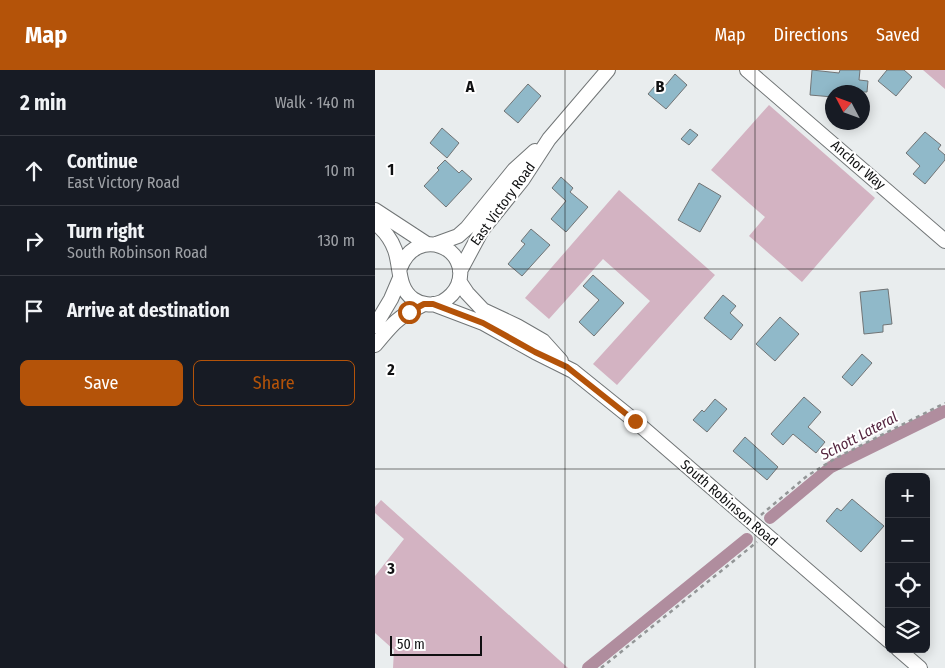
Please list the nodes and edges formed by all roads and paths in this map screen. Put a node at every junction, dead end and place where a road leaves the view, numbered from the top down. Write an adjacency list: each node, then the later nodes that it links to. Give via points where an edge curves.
1 (608, 70): 3 (street, East Victory Road)
2 (747, 70): 6 (street, Anchor Way)
3 (549, 139): 7 (street, East Victory Road, via 514,170 467,228 458,236); 9 (street, East Victory Road, via 523,179 482,230)
4 (375, 210): 7 (street)
5 (375, 223): 8 (street, via 388,235)
6 (945, 241)
7 (431, 244): 8 (street, via 409,252); 9 (street, via 453,254)
8 (400, 273): 10 (street, via 408,295); 11 (street, via 391,299)
9 (460, 276): 10 (street, via 450,297); 13 (street, South Robinson Road, via 474,303 543,341)
10 (428, 304): 12 (street, via 401,316); 13 (street, South Robinson Road, via 483,323)
11 (375, 326)
12 (375, 345)
13 (567, 367): 15 (street, South Robinson Road, via 635,421)
14 (945, 403): 15 (path, via 807,476)
15 (752, 523): 16 (street, South Robinson Road)
16 (767, 536): 17 (street, South Robinson Road); 19 (path, via 744,551)
17 (885, 638)
18 (903, 653): 20 (street)
19 (601, 668)
20 (920, 668)

